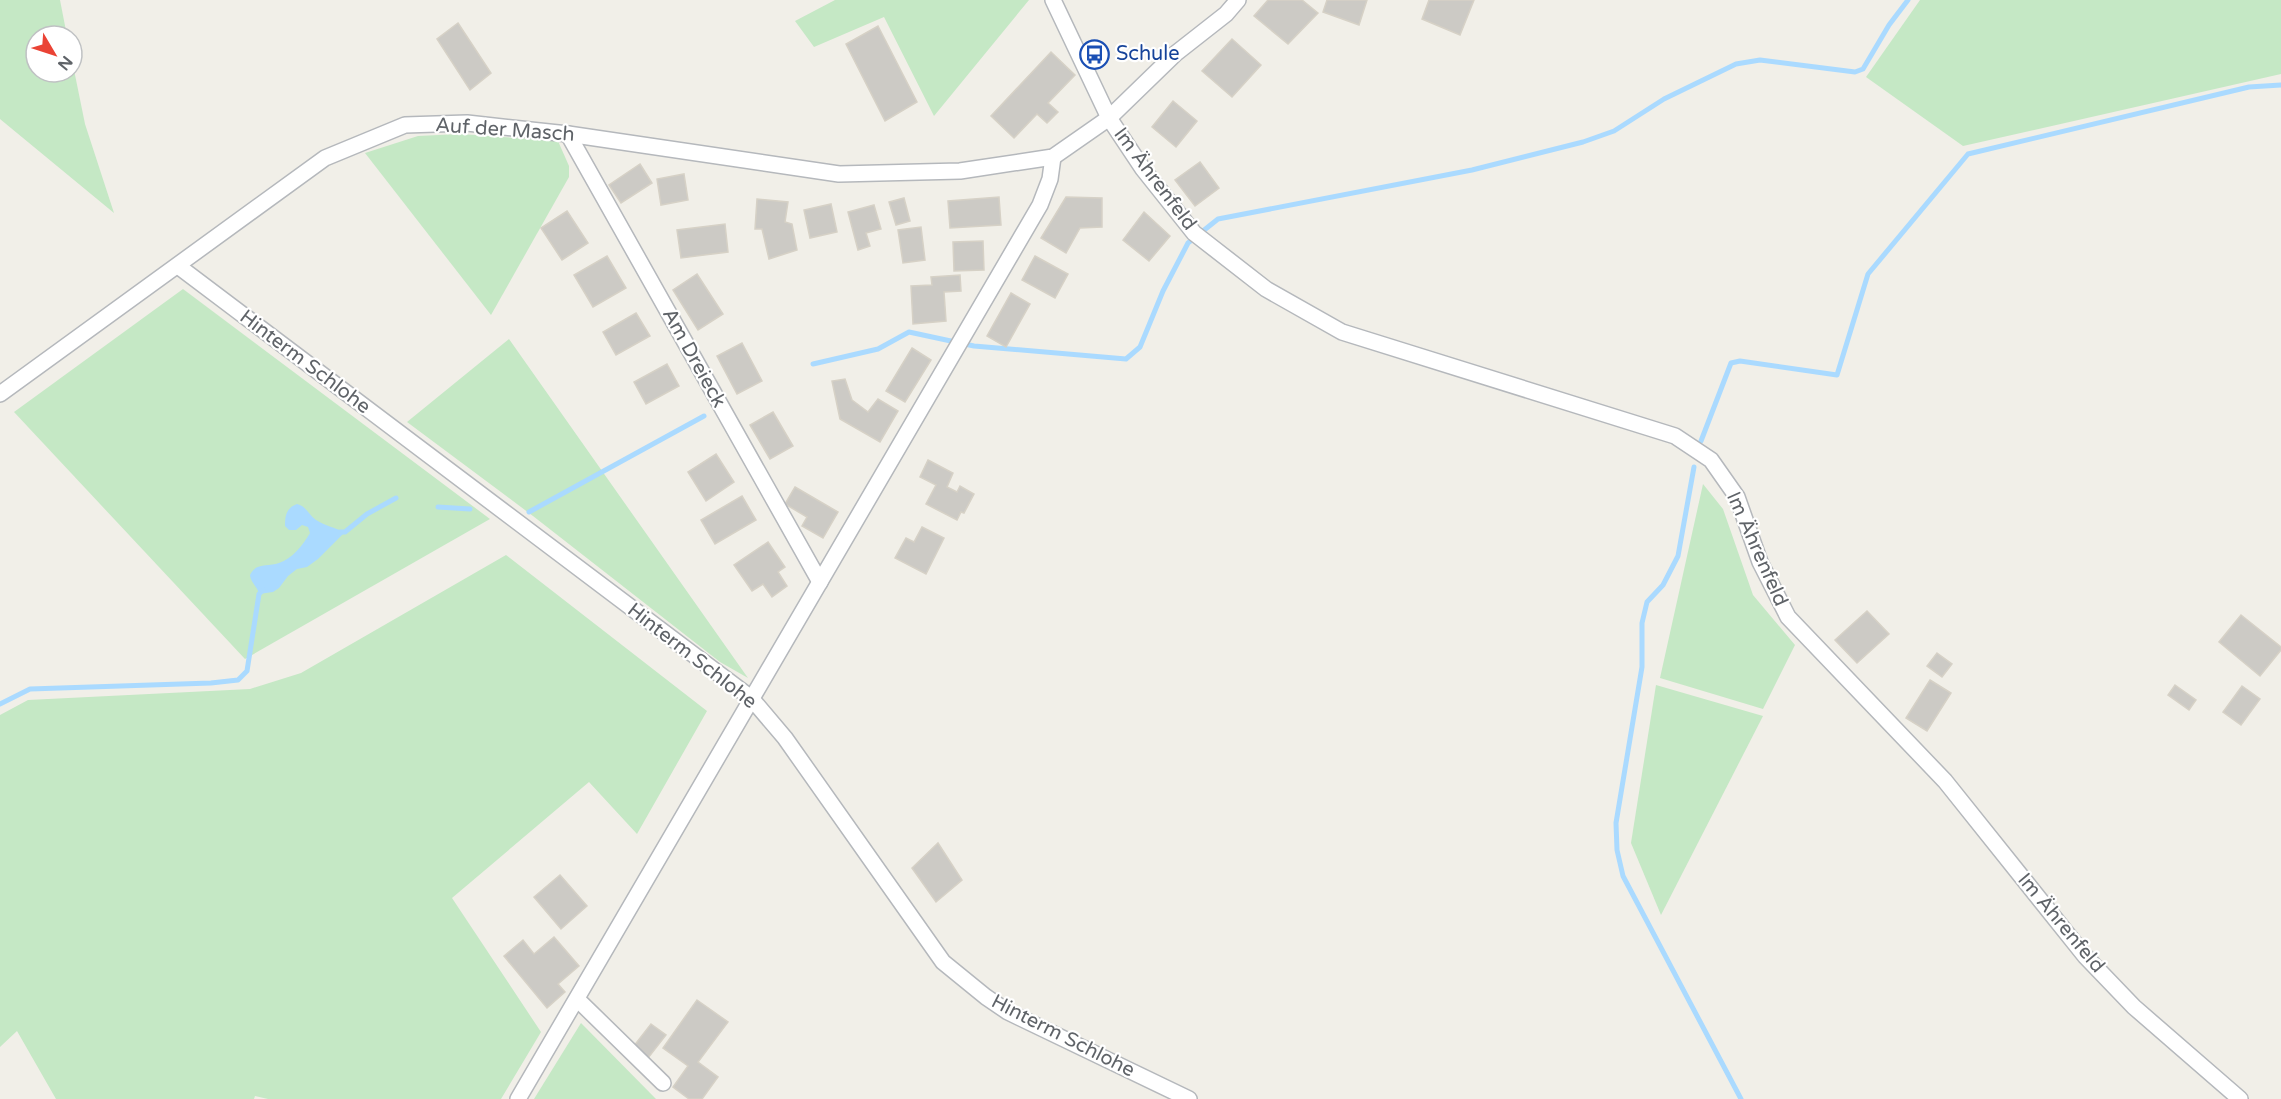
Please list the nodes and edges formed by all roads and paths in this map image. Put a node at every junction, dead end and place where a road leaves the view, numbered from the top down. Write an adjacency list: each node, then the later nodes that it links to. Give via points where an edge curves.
1 (1053, 0): 3 (street)
2 (1238, 0): 3 (street)
3 (1109, 118): 5 (street, Im Ährenfeld); 14 (street, Im Ährenfeld, via 1194,233 1266,289 1342,332 1675,436 1711,460 1737,497 1760,562 1788,617 1945,782 2085,956 2134,1007)
4 (568, 134): 5 (street, Auf der Masch, via 839,174 960,171); 6 (street, Auf der Masch, via 467,123 405,125 325,158); 8 (street, Am Dreieck)
5 (1053, 157): 8 (street, via 1040,205)
6 (178, 266): 7 (street, Auf der Masch); 9 (street, Hinterm Schlohe)
7 (0, 394)
8 (820, 582): 9 (street)
9 (751, 698): 10 (street); 13 (street, Hinterm Schlohe, via 785,738 943,962 1008,1012)
10 (577, 999): 11 (street); 12 (street)
11 (663, 1083)
12 (518, 1099)
13 (1189, 1099)
14 (2240, 1099)

